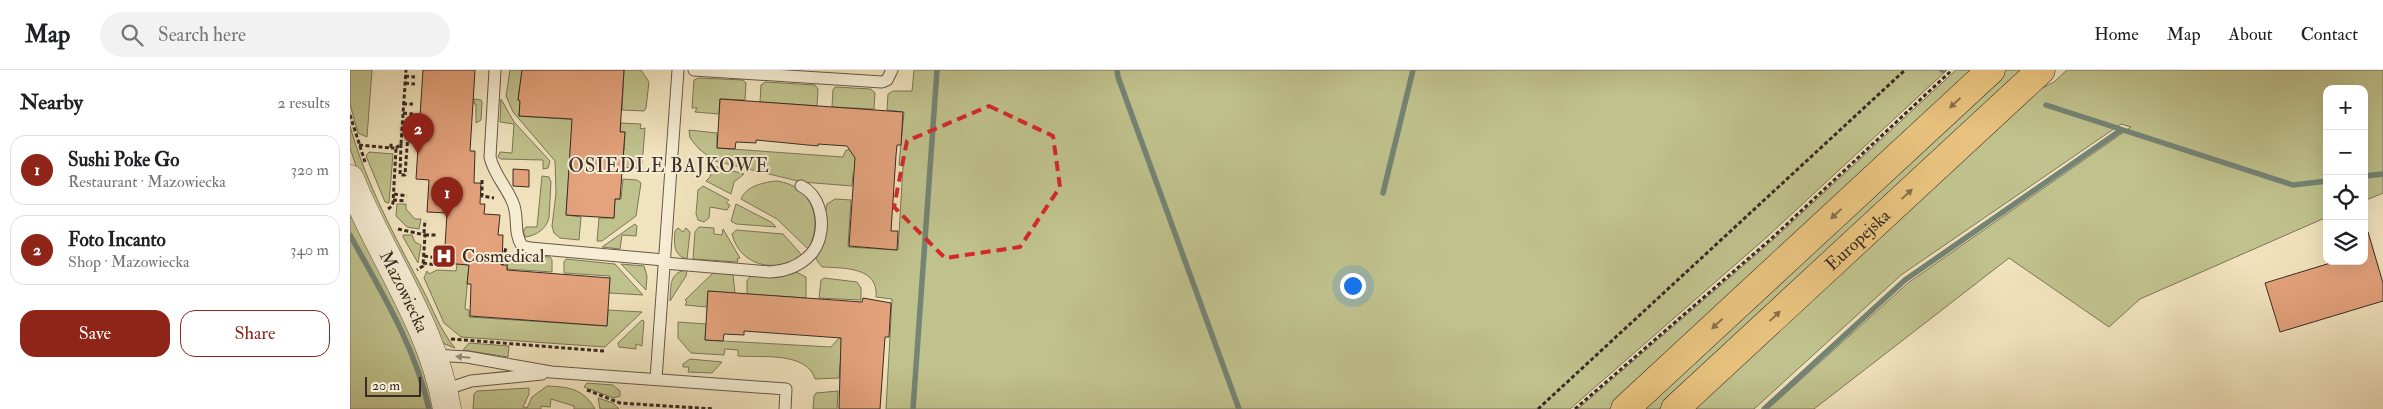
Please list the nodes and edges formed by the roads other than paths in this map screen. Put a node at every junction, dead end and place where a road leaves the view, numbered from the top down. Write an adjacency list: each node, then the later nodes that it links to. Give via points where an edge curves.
1 (495, 70): 10 (lane, via 490,157 513,202 517,239 522,246)
2 (678, 70): 10 (lane)
3 (694, 70): 7 (lane)
4 (892, 70): 7 (lane, via 887,80 882,82)
5 (1991, 70): 16 (main road, Europejska, one-way to 16)
6 (2041, 70): 17 (main road, Europejska, one-way to 6)
7 (725, 71)
8 (350, 179): 11 (street, Mazowiecka, via 367,220 410,301)
9 (802, 186): 10 (lane, via 814,195 821,221 817,245 798,265 770,272)
10 (664, 262): 13 (lane)
11 (442, 347): 12 (lane, one-way to 11, via 467,357); 14 (street, Mazowiecka)
12 (551, 372): 13 (lane); 14 (lane, via 471,381)
13 (656, 379): 15 (lane, via 786,389)
14 (445, 400)
15 (785, 409)
16 (1625, 409)
17 (1675, 409)

